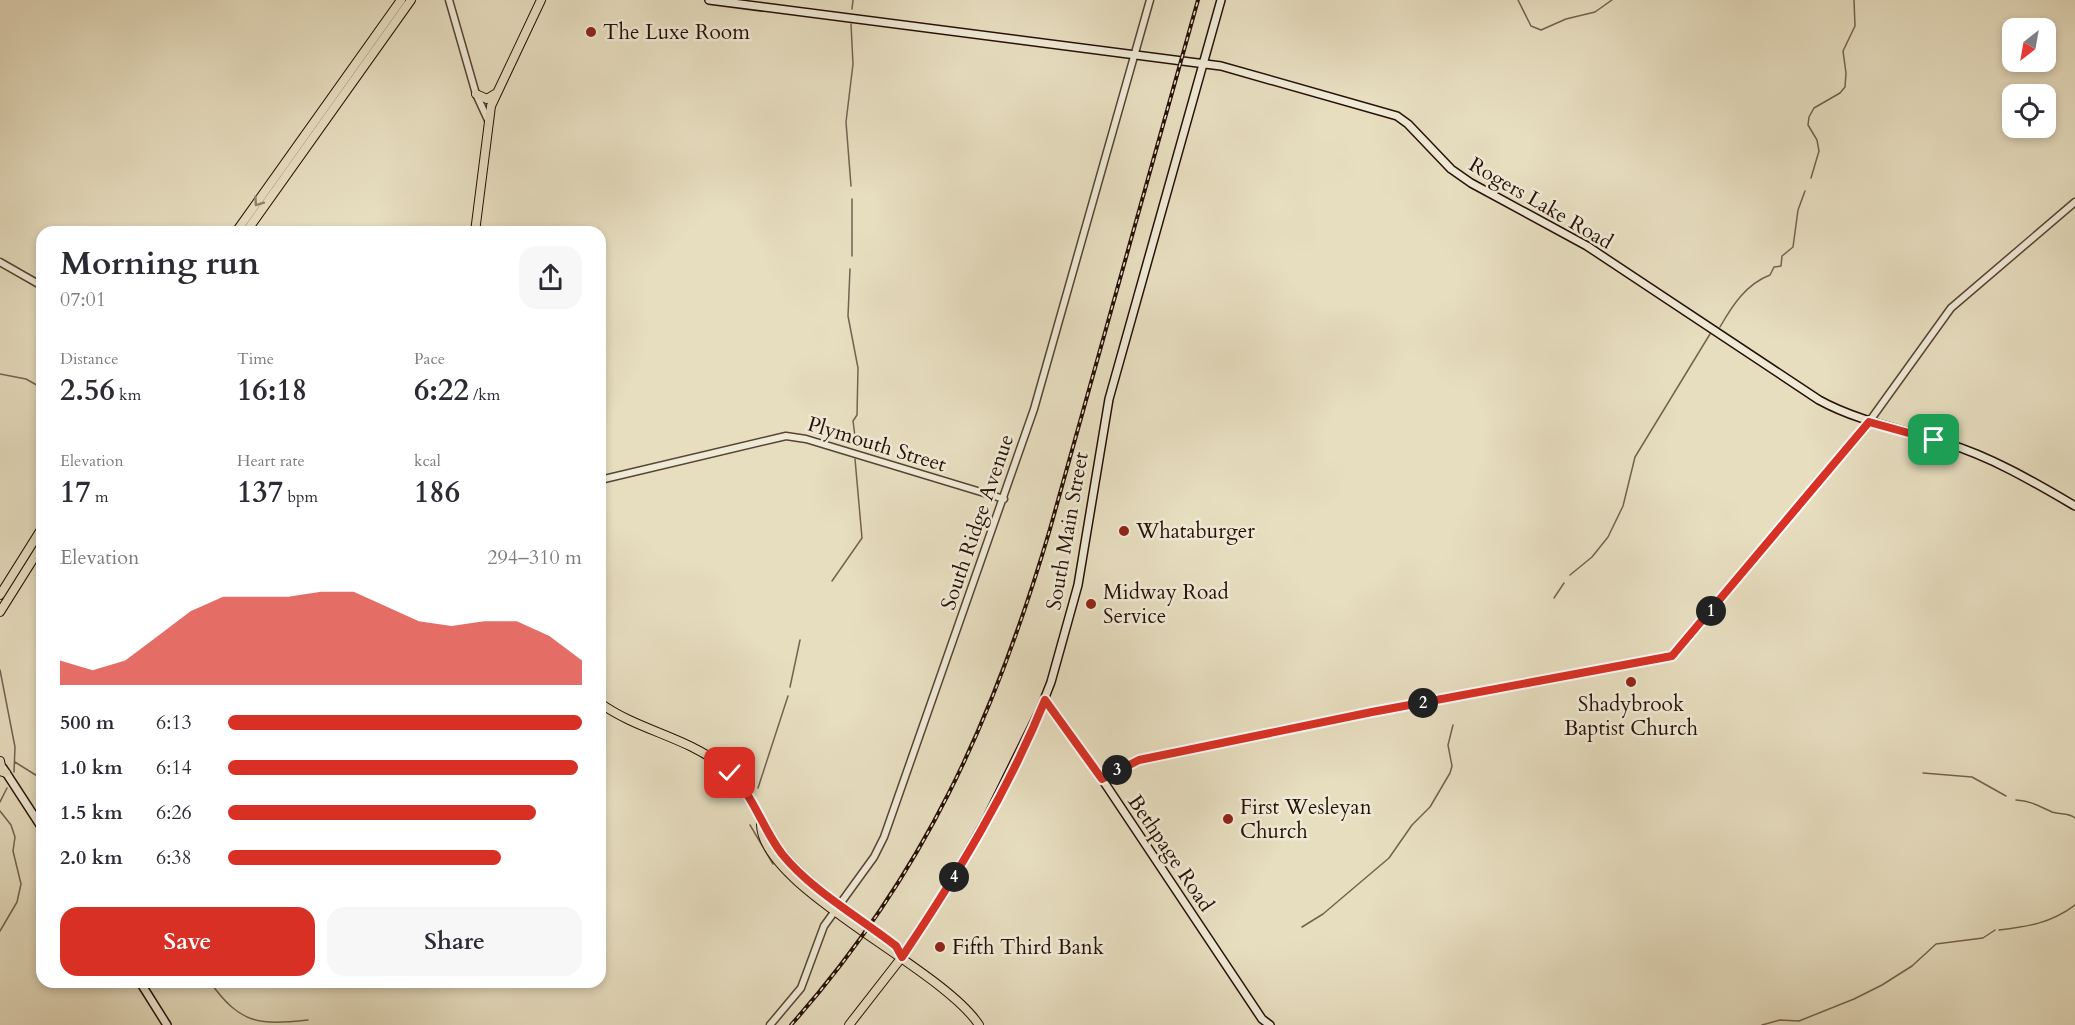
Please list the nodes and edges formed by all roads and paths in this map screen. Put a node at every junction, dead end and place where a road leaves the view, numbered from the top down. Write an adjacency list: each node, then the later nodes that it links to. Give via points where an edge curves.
1 (401, 0): 13 (main road)
2 (411, 0): 13 (main road)
3 (449, 0): 10 (street)
4 (541, 0): 11 (main road)
5 (709, 0): 8 (main road, Rogers Lake Road)
6 (1150, 0): 8 (street, South Ridge Avenue)
7 (1221, 0): 9 (main road, South Main Street)
8 (1135, 56): 9 (main road, Rogers Lake Road); 22 (street, South Ridge Avenue, via 1057,332)
9 (1203, 64): 20 (main road, Rogers Lake Road, via 1240,70 1397,116 1451,169 1471,183 1587,246 1820,400); 28 (main road, South Main Street, via 1108,399 1076,595)
10 (476, 94): 11 (main road, via 487,99); 12 (street)
11 (495, 94): 12 (main road)
12 (488, 120): 17 (main road)
13 (275, 186): 15 (main road, one-way to 15); 16 (main road)
14 (2075, 202): 20 (street, via 1951,308)
15 (241, 226)
16 (250, 226)
17 (476, 226)
18 (0, 262): 19 (street)
19 (36, 283)
20 (1869, 422): 23 (main road, Rogers Lake Road, via 1974,453); 31 (street, via 1672,656 1139,760)
21 (606, 479): 22 (street, Plymouth Street, via 786,436)
22 (1004, 499): 36 (street, South Ridge Avenue, via 884,837)
23 (2075, 506)
24 (36, 538): 26 (main road)
25 (36, 555): 27 (main road)
26 (0, 595)
27 (0, 612)
28 (1045, 700): 31 (main road, Bethpage Road); 37 (main road, South Main Street, via 966,857)
29 (606, 707): 33 (main road, via 720,764 743,787)
30 (2, 767): 32 (main road)
31 (1102, 779): 39 (main road, Bethpage Road)
32 (36, 819)
33 (761, 823): 34 (main road, via 770,848); 35 (main road, via 781,852)
34 (787, 872): 35 (main road); 36 (main road)
35 (814, 883): 36 (main road)
36 (837, 907): 37 (main road, via 891,953); 41 (street, South Ridge Avenue, via 820,935 801,988)
37 (902, 957): 42 (main road, South Main Street); 43 (main road, via 956,997)
38 (144, 988): 40 (main road)
39 (1263, 1022): 44 (main road, Bethpage Road)
40 (167, 1025)
41 (770, 1025)
42 (849, 1025)
43 (979, 1025)
44 (1270, 1025)

